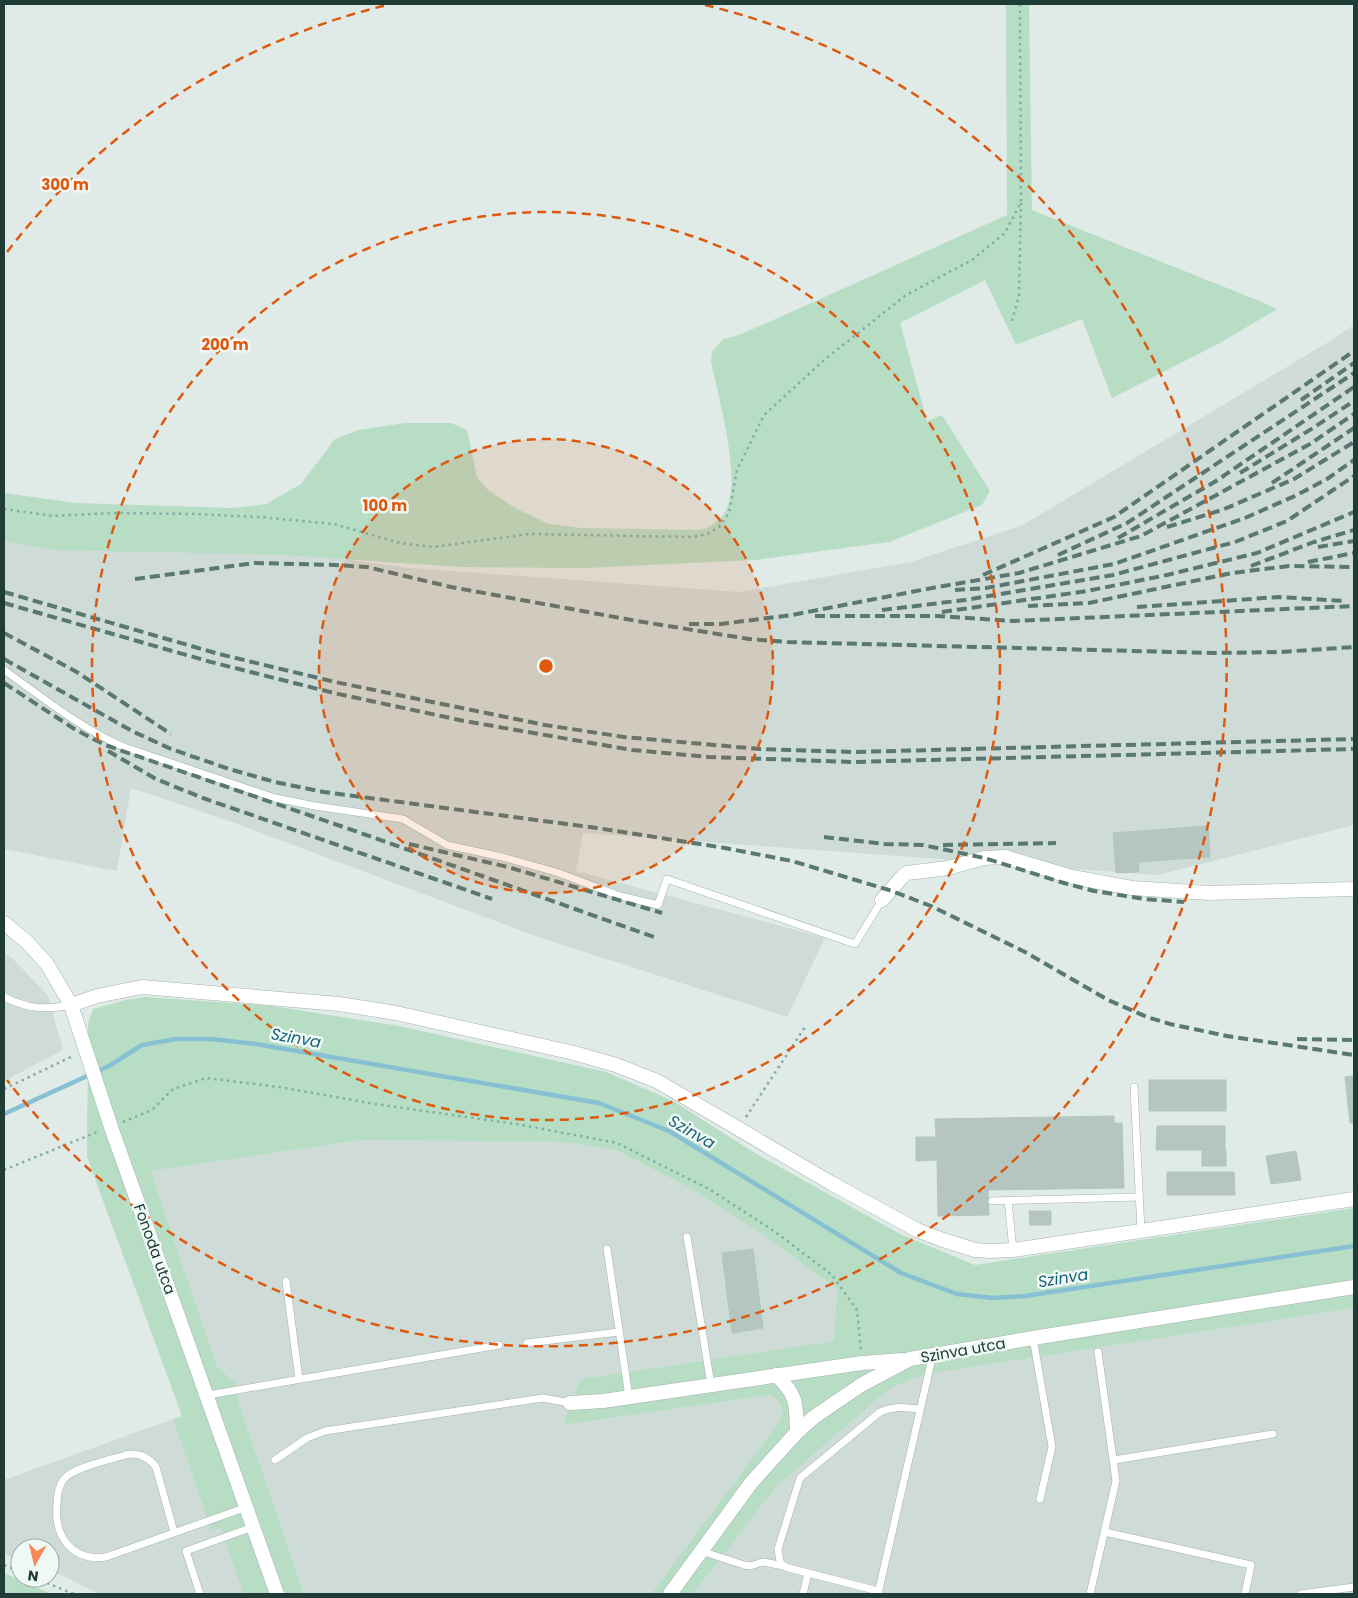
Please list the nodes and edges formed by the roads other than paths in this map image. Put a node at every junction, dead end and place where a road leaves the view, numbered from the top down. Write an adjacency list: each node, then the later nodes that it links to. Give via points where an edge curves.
1 (4, 670): 3 (lane, via 61,711 124,746 275,798 403,820 447,845 556,872 620,896 658,905 667,878 856,944)
2 (1354, 889): 3 (street, via 1209,893 1132,888 1072,877 996,856 948,868 908,873)
3 (882, 900)
4 (4, 923): 6 (street, Fonoda utca, via 47,964)
5 (4, 997): 6 (lane, via 15,1003 41,1008)
6 (71, 1005): 15 (street, via 142,987 339,1004 396,1013 565,1051 616,1065 657,1081 917,1230 975,1250); 28 (street, Fonoda utca, via 111,1127)
7 (1134, 1087): 8 (lane)
8 (1139, 1197): 9 (lane); 12 (lane)
9 (1008, 1200): 11 (lane); 15 (lane)
10 (1354, 1200): 12 (street)
11 (992, 1201)
12 (1141, 1231): 15 (street)
13 (687, 1237): 27 (lane)
14 (607, 1249): 18 (lane)
15 (1010, 1250)
16 (286, 1281): 26 (lane)
17 (1354, 1288): 19 (street, Szinva utca)
18 (618, 1332): 20 (lane); 29 (lane)
19 (1033, 1338): 23 (street, Szinva utca); 36 (lane, via 1052,1447)
20 (527, 1343)
21 (499, 1345): 26 (lane)
22 (1098, 1352): 35 (lane)
23 (933, 1354): 24 (street, Szinva utca); 31 (lane)
24 (910, 1359): 25 (street); 32 (street, Szinva utca, via 847,1394)
25 (776, 1375): 27 (street); 32 (street, via 793,1394)
26 (299, 1379): 28 (lane)
27 (711, 1385): 29 (street)
28 (208, 1394): 37 (street, Fonoda utca)
29 (629, 1397): 30 (street)
30 (570, 1403): 34 (lane, via 543,1398 325,1431 307,1438)
31 (920, 1409): 42 (lane, via 901,1406 880,1412 800,1478 778,1549 780,1562); 45 (lane)
32 (797, 1432): 41 (street, Szinva utca, via 751,1483)
33 (1273, 1434): 35 (lane)
34 (275, 1460)
35 (1114, 1460): 40 (lane, via 1116,1481)
36 (1040, 1498)
37 (246, 1508): 38 (street, Fonoda utca); 39 (lane)
38 (253, 1527): 46 (lane, via 186,1551); 47 (street, Fonoda utca)
39 (174, 1532): 39 (lane, via 106,1557 87,1557 71,1550 57,1525 61,1485 73,1472 129,1454 149,1458 156,1466)
40 (1105, 1532): 50 (lane); 51 (lane, via 1251,1565)
41 (701, 1552): 42 (lane, via 750,1566 763,1562); 48 (street, Szinva utca)
42 (785, 1566): 43 (lane)
43 (808, 1573): 45 (lane); 49 (lane)
44 (1354, 1587): 52 (lane)
45 (878, 1592)
46 (200, 1594)
47 (277, 1594)
48 (670, 1594)
49 (803, 1594)
50 (1090, 1594)
51 (1245, 1594)
52 (1301, 1594)

